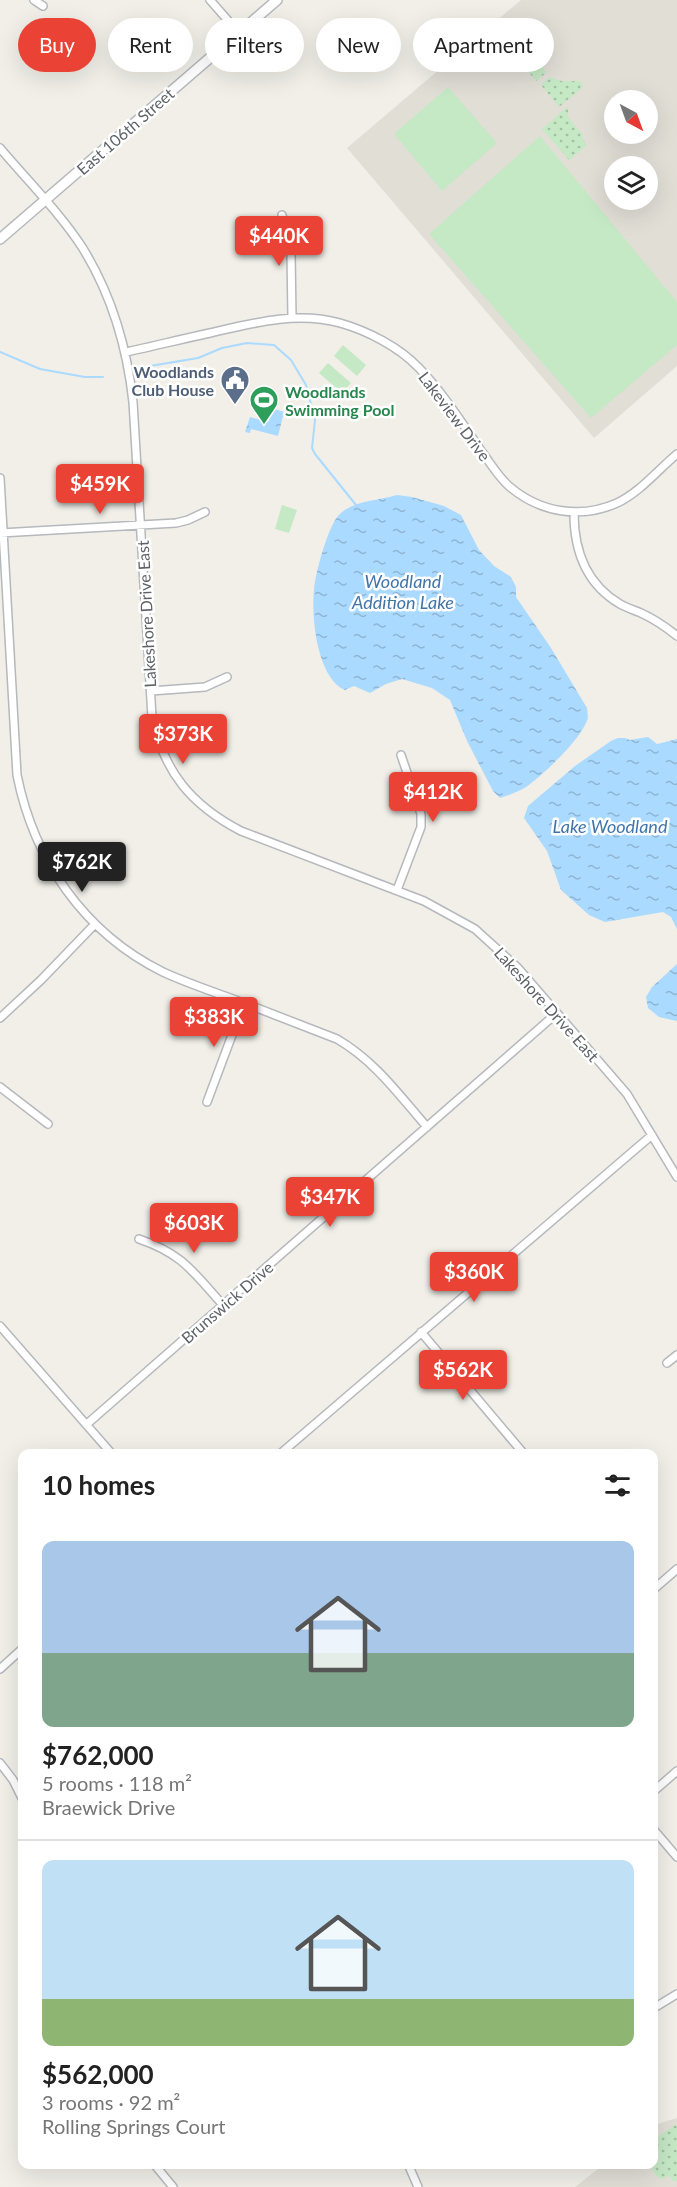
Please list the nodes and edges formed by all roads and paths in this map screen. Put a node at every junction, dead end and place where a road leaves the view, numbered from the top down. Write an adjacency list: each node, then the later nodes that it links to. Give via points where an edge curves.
1 (34, 0): 4 (street)
2 (210, 0): 5 (street)
3 (277, 0): 6 (street, East 106th Street)
4 (43, 6)
5 (226, 18)
6 (256, 18)
7 (205, 62): 9 (street, East 106th Street)
8 (0, 148): 9 (street, Lakeshore Drive East)
9 (44, 201): 11 (street, East 106th Street); 13 (street, Lakeshore Drive East, via 73,235 95,270)
10 (282, 214): 12 (street, via 291,253)
11 (0, 238)
12 (292, 317): 13 (street, Lakeview Drive); 17 (street, Lakeview Drive, via 340,323 392,347 418,367 511,488 544,507)
13 (126, 352): 18 (street, Lakeshore Drive East, via 134,402)
14 (677, 454): 17 (street, via 627,497 606,507)
15 (0, 478): 19 (street)
16 (205, 512): 18 (street, via 176,523)
17 (574, 513): 20 (street, via 578,552 593,582 609,597)
18 (141, 525): 19 (street); 22 (street, Lakeshore Drive East)
19 (2, 532): 25 (street, via 17,775 23,805 59,883)
20 (677, 636)
21 (227, 677): 22 (street, via 205,687)
22 (151, 691): 24 (street, Lakeshore Drive East, via 152,717 167,764 206,810 241,831)
23 (402, 754): 24 (street, via 421,814 421,827)
24 (397, 890): 27 (street, Lakeshore Drive East, via 475,929 518,968)
25 (94, 924): 26 (street, via 161,970); 28 (street)
26 (244, 1003): 30 (street); 32 (street, via 356,1050)
27 (557, 1013): 32 (street, Brunswick Drive); 33 (street, Lakeshore Drive East, via 627,1094)
28 (0, 1018)
29 (0, 1088): 31 (street)
30 (207, 1102)
31 (48, 1124)
32 (427, 1127): 36 (street, Brunswick Drive)
33 (652, 1135): 34 (street, Lakeshore Drive East); 38 (street)
34 (677, 1177)
35 (139, 1239): 36 (street, via 175,1254)
36 (223, 1305): 41 (street, Brunswick Drive)
37 (0, 1326): 41 (street)
38 (421, 1332): 43 (street); 44 (street)
39 (677, 1354): 40 (street)
40 (667, 1363)
41 (87, 1424): 42 (street)
42 (108, 1449)
43 (286, 1449)
44 (520, 1449)
45 (677, 1569): 46 (street)
46 (658, 1586)
47 (18, 1653): 48 (street)
48 (0, 1669)
49 (0, 1763): 52 (street)
50 (677, 1771): 51 (street)
51 (658, 1788)
52 (18, 1790)
53 (658, 1835): 54 (street)
54 (677, 1857)
55 (677, 1994): 56 (street)
56 (658, 2006)
57 (158, 2169): 59 (street)
58 (410, 2169): 60 (street)
59 (173, 2187)
60 (418, 2187)

